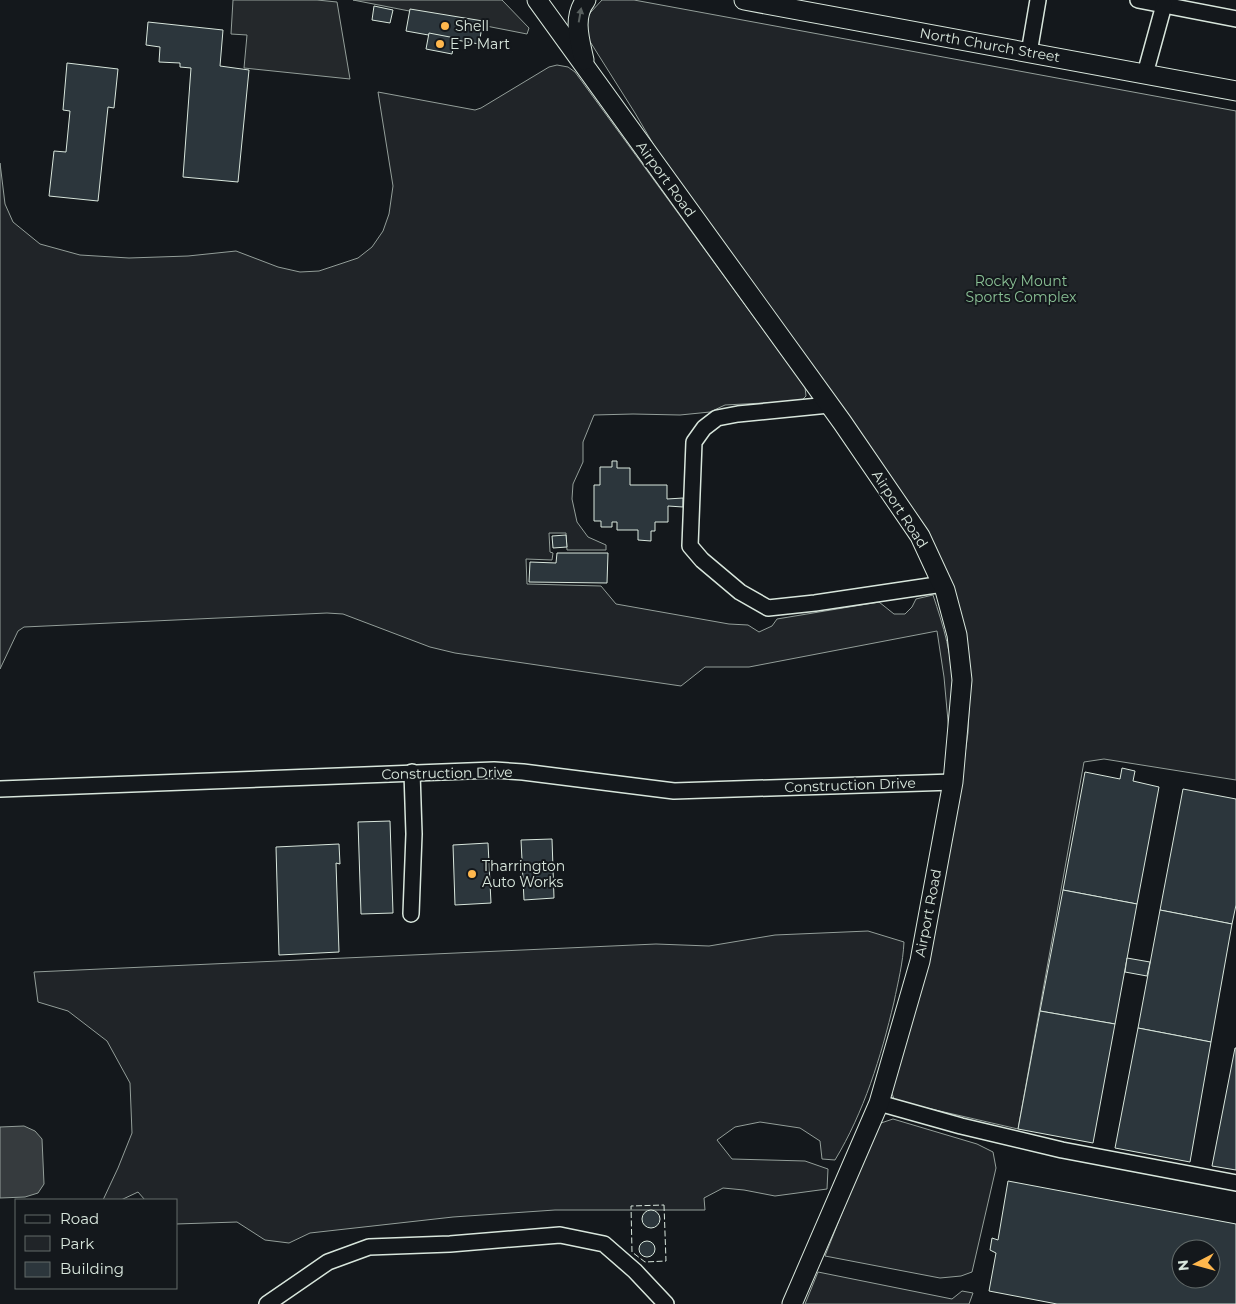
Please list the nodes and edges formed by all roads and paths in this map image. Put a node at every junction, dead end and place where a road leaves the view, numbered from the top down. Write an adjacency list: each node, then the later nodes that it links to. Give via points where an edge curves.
1 (537, 0): 9 (main road, Airport Road)
2 (586, 0): 9 (main road, one-way to 2, via 578,24)
3 (744, 0): 8 (main road, North Church Street)
4 (1038, 0): 8 (street)
5 (1138, 0): 6 (street)
6 (1164, 5): 7 (street); 10 (street)
7 (1236, 18)
8 (1029, 53): 10 (main road, North Church Street)
9 (585, 67): 12 (main road, Airport Road)
10 (1145, 74): 11 (main road, North Church Street)
11 (1236, 91)
12 (829, 404): 13 (main road, Airport Road, via 920,536); 13 (street, via 731,415 717,418 704,428 694,442 690,546 740,592 768,608)
13 (943, 584): 15 (main road, Airport Road, via 957,634 962,680)
14 (412, 772): 15 (street, Construction Drive, via 513,771 674,791); 16 (street, Construction Drive); 17 (street)
15 (953, 782): 18 (main road, Airport Road, via 920,961)
16 (0, 789)
17 (411, 914)
18 (878, 1103): 19 (street, via 1062,1150); 22 (main road, Airport Road)
19 (1236, 1183)
20 (267, 1304): 21 (street, via 328,1262 369,1248 560,1235 604,1244)
21 (666, 1304)
22 (792, 1304)

